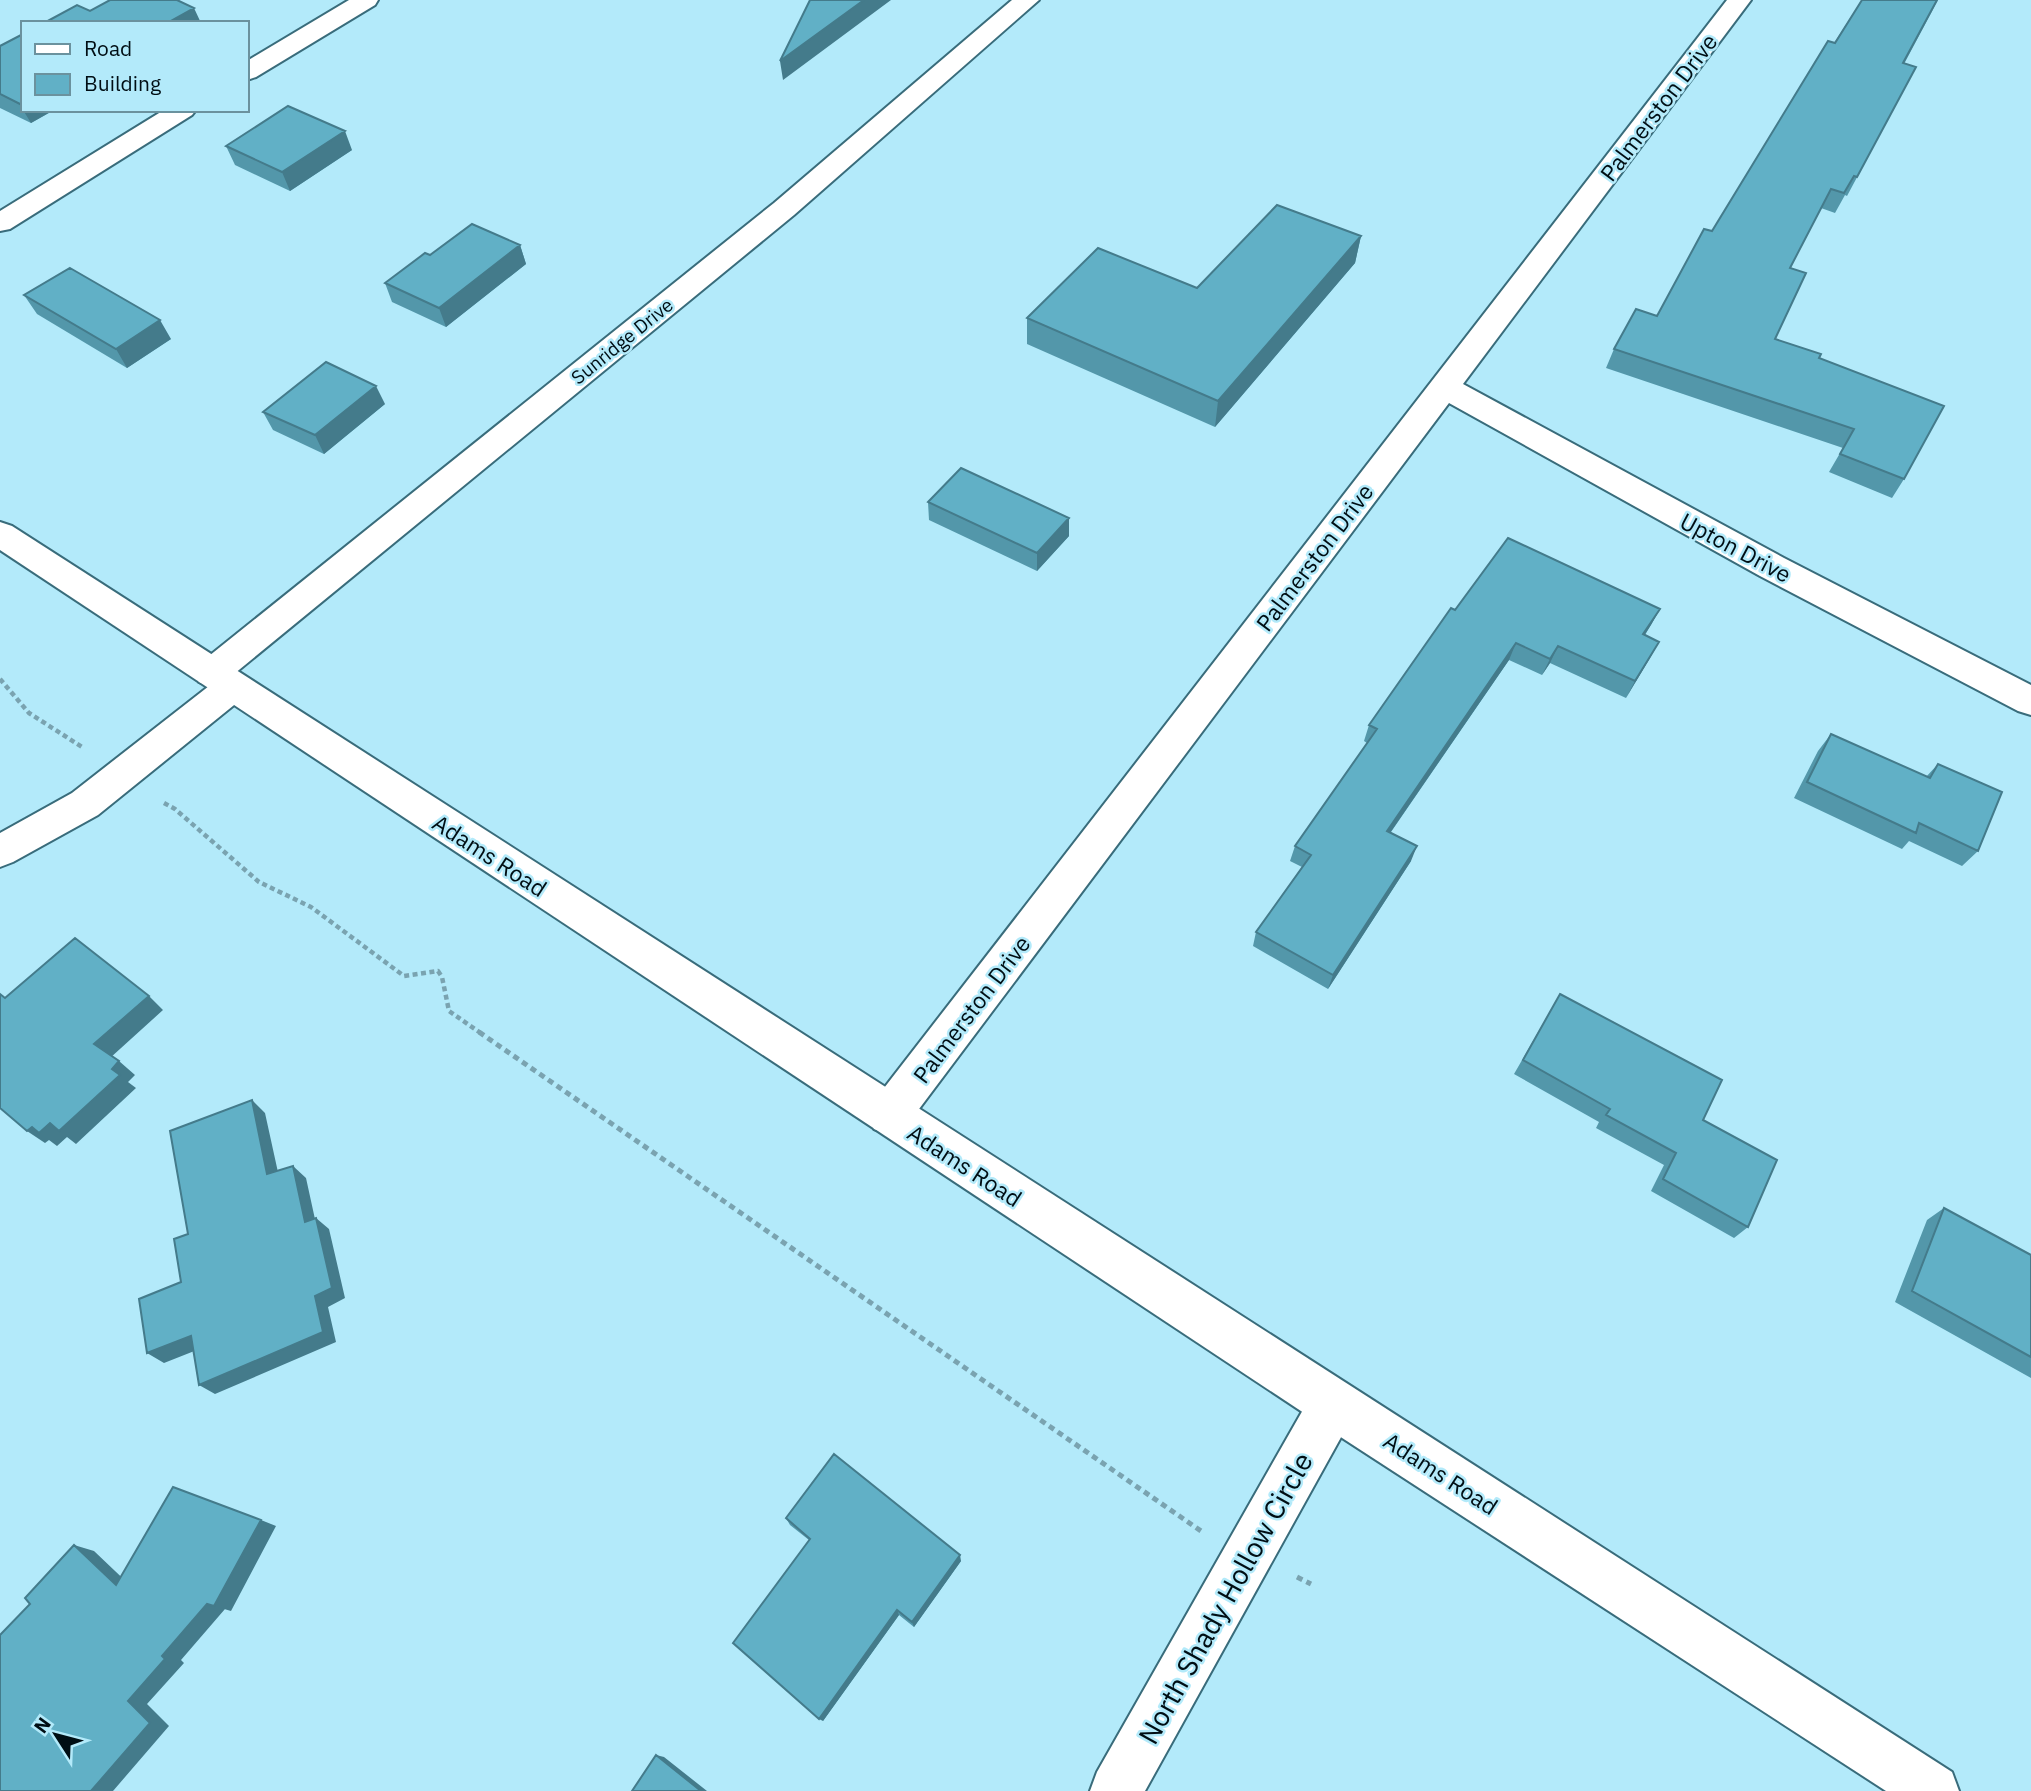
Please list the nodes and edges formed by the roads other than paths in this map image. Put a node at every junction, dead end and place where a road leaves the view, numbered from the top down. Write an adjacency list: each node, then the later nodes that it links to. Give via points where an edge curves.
1 (366, 0): 4 (street)
2 (1027, 0): 9 (street, Sunridge Drive)
3 (1739, 0): 7 (street, Palmerston Drive)
4 (248, 71)
5 (180, 112): 6 (street)
6 (0, 223)
7 (1444, 387): 10 (street, Upton Drive); 12 (street, Palmerston Drive)
8 (0, 534): 9 (street, Adams Road)
9 (221, 680): 11 (street, Sunridge Drive, via 85,803); 12 (street, Adams Road)
10 (2031, 701)
11 (0, 851)
12 (889, 1115): 13 (street, Adams Road)
13 (1333, 1404): 14 (street, North Shady Hollow Circle); 15 (street, Adams Road)
14 (1116, 1791)
15 (1933, 1791)

